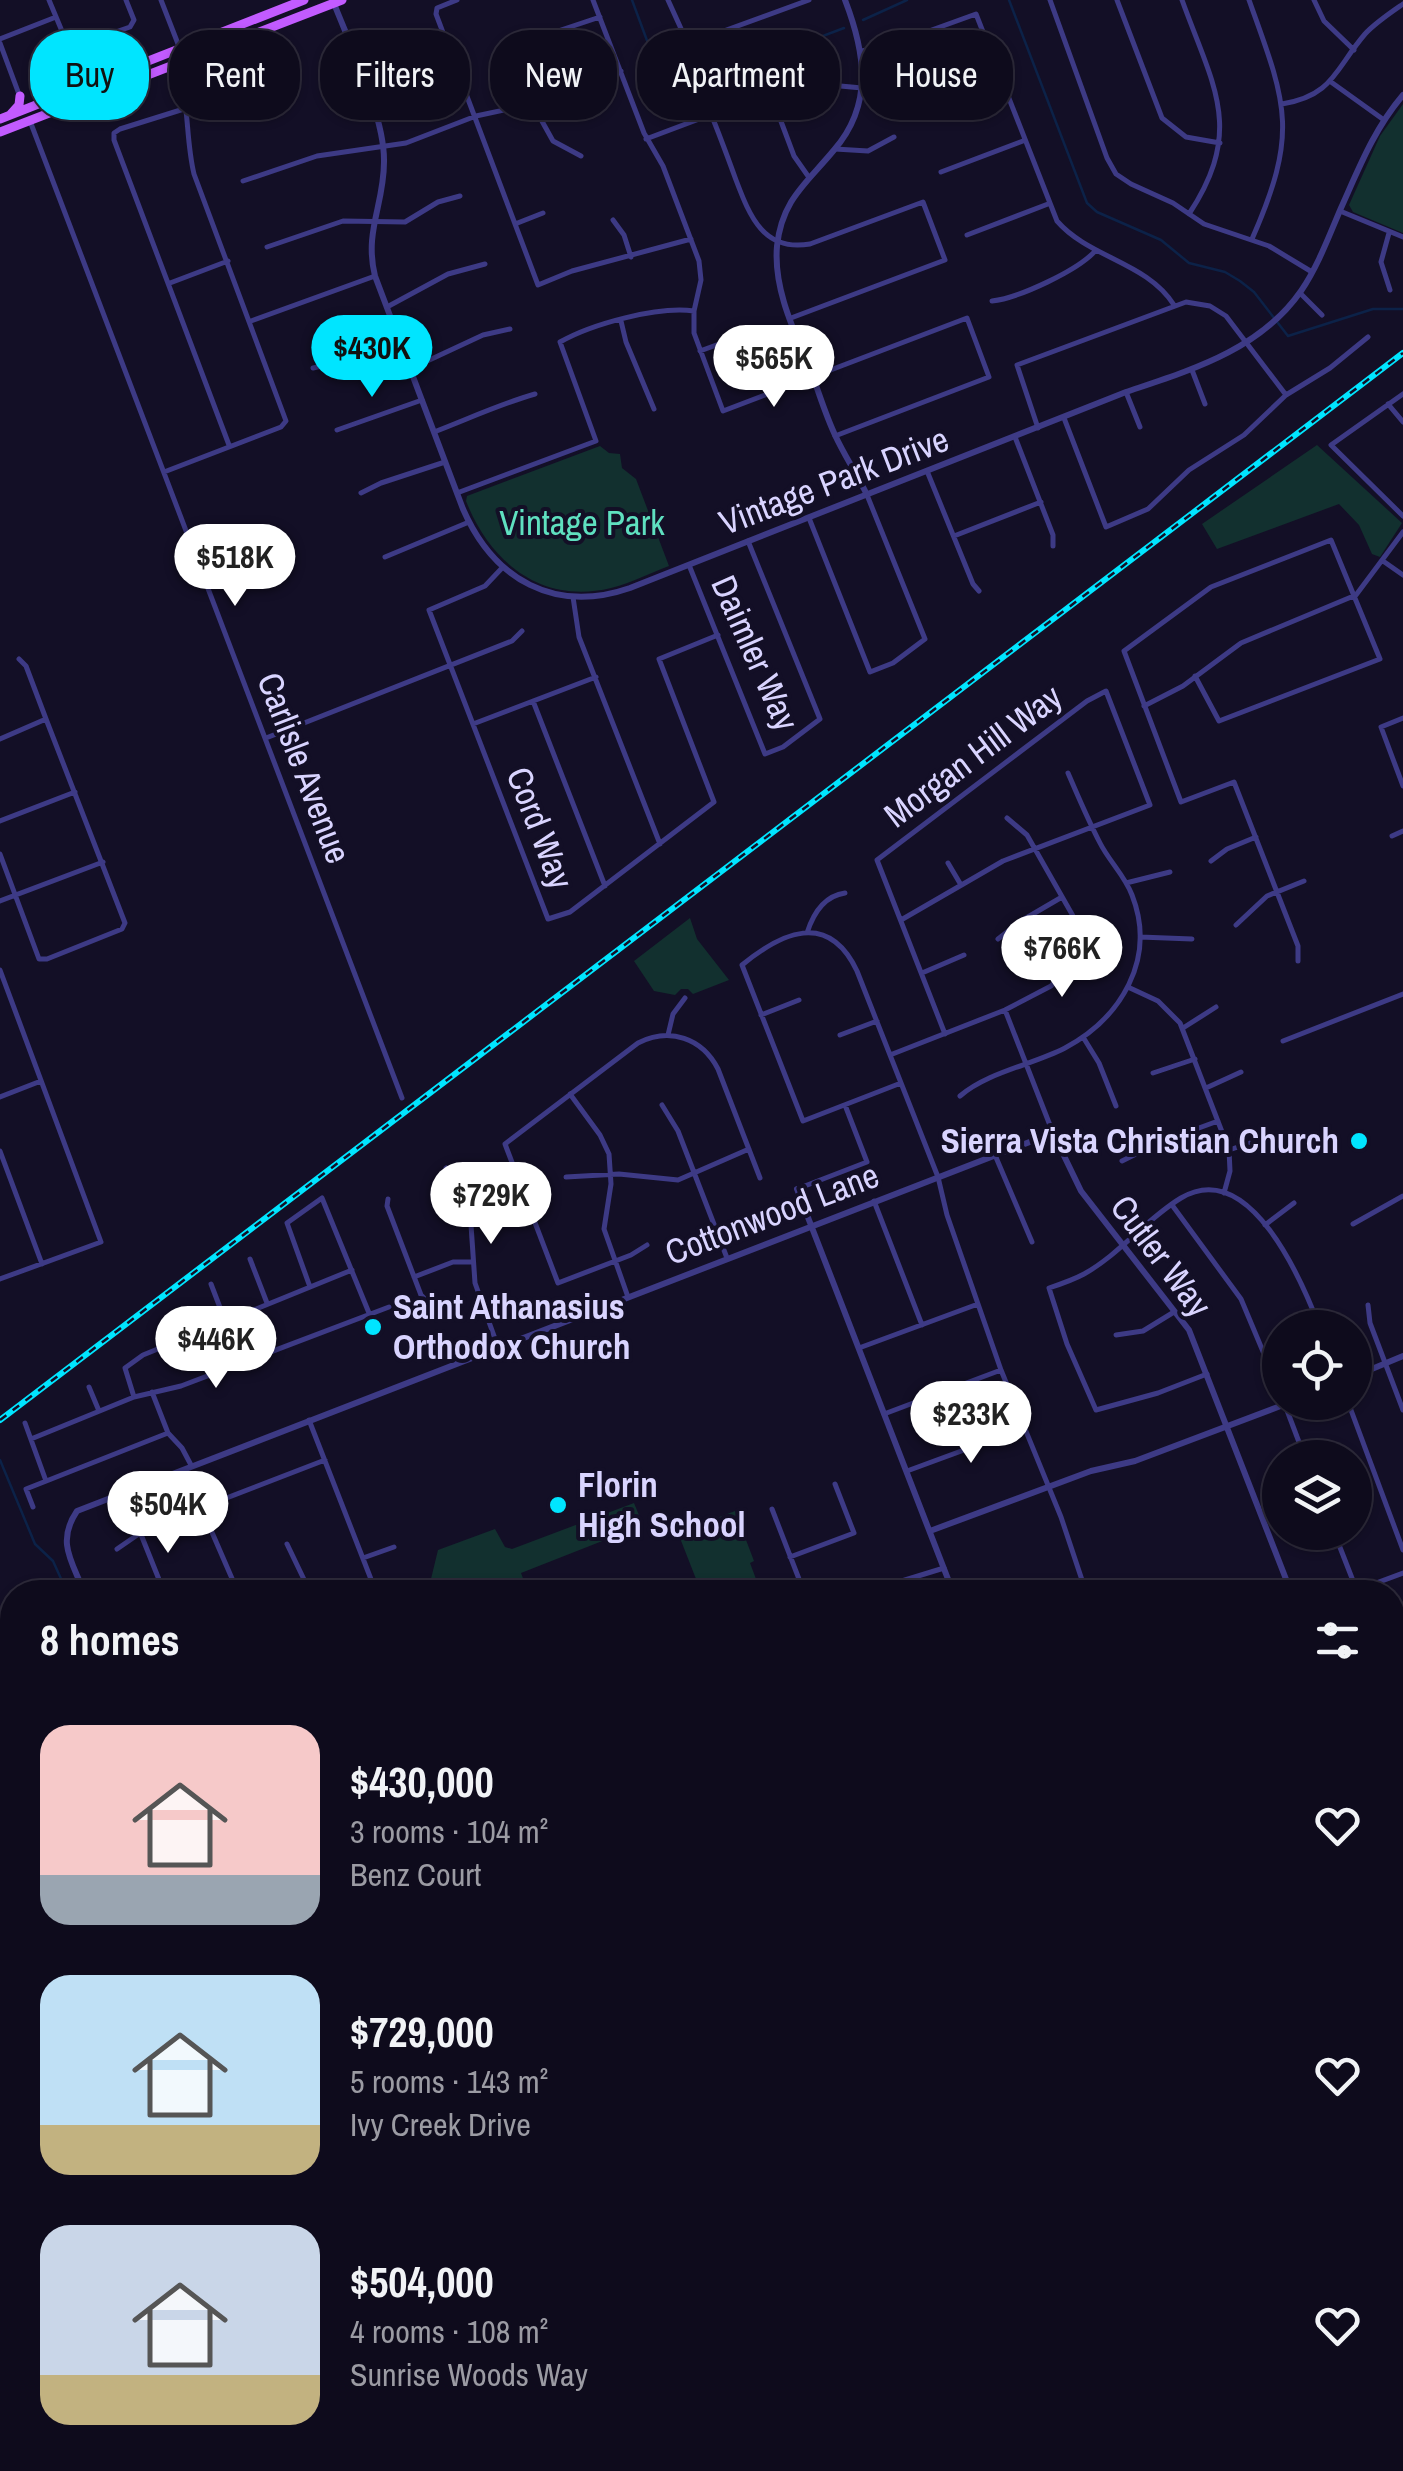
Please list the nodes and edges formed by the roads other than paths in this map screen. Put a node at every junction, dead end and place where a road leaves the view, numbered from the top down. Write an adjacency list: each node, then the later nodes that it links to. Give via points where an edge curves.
1 (49, 0): 18 (street)
2 (126, 0): 18 (street, via 134,24 69,48)
3 (161, 0): 20 (street)
4 (304, 0): 21 (main road)
5 (457, 0): 45 (street, via 436,14)
6 (593, 0): 19 (street)
7 (668, 0): 8 (street, via 688,44)
8 (809, 0)
9 (846, 0): 27 (street)
10 (1050, 0): 71 (street, via 1112,169)
11 (1117, 0): 60 (street, via 1162,118 1186,137)
12 (1182, 0): 60 (street, via 1216,94)
13 (1249, 0): 39 (street)
14 (1314, 0): 28 (street, via 1328,26)
15 (1392, 0): 17 (street)
16 (336, 1): 22 (main road); 61 (street, Vintage Park Drive)
17 (1400, 6): 28 (street)
18 (56, 17): 26 (street)
19 (600, 17): 23 (street); 32 (street)
20 (173, 30)
21 (228, 30)
22 (263, 30)
23 (561, 30)
24 (932, 30): 25 (street, via 976,14)
25 (981, 30)
26 (0, 41): 37 (street)
27 (860, 44)
28 (1354, 50): 35 (street)
29 (169, 67): 30 (main road)
30 (166, 68): 31 (street); 34 (main road)
31 (169, 70)
32 (620, 72): 33 (street); 58 (street)
33 (617, 73)
34 (149, 75)
35 (1331, 82): 39 (street, via 1314,96); 54 (street)
36 (1403, 95): 54 (street, Vintage Park Drive)
37 (20, 96): 41 (street); 46 (main road)
38 (860, 97): 62 (street)
39 (1282, 104): 79 (street, via 1280,166)
40 (30, 108): 41 (main road)
41 (26, 110): 46 (main road); 55 (main road)
42 (169, 112): 88 (street, via 114,133)
43 (490, 113): 45 (street)
44 (1013, 114): 59 (street)
45 (476, 116): 61 (street); 74 (street)
46 (4, 117)
47 (30, 120): 55 (main road); 56 (street, Carlisle Avenue)
48 (41, 120): 56 (main road)
49 (187, 120): 84 (street, via 194,174)
50 (539, 120): 63 (street, via 552,141)
51 (695, 120): 58 (street)
52 (713, 120): 80 (street, via 750,216)
53 (780, 120): 65 (street)
54 (1384, 120): 69 (street, Vintage Park Drive)
55 (3, 131)
56 (35, 134): 128 (street, Carlisle Avenue)
57 (894, 138): 62 (street, via 868,151)
58 (646, 139): 78 (street)
59 (1024, 141): 64 (street); 68 (street)
60 (1220, 143): 71 (street, via 1213,174)
61 (384, 146): 66 (street, via 306,159); 73 (street, Vintage Park Drive)
62 (836, 149): 65 (street)
63 (581, 156)
64 (941, 172)
65 (808, 176): 80 (street, via 786,212)
66 (243, 182)
67 (460, 196): 73 (street, via 405,222)
68 (1048, 204): 76 (street); 82 (street, via 1065,230)
69 (1340, 212): 75 (street); 86 (street, Vintage Park Drive)
70 (543, 213): 74 (street)
71 (1189, 214): 79 (street)
72 (613, 220): 83 (street)
73 (373, 221): 81 (street, via 343,221); 87 (street, Vintage Park Drive)
74 (515, 224): 83 (street, via 538,285)
75 (1389, 233): 77 (street); 89 (street, via 1381,262)
76 (968, 235)
77 (1403, 237)
78 (691, 239): 83 (street); 94 (street, via 702,274)
79 (1252, 239): 86 (street)
80 (778, 242): 96 (street, via 779,282); 96 (street, via 810,244 923,202 945,260)
81 (267, 247)
82 (1096, 250): 91 (street, via 1071,271); 92 (street, via 1156,282)
83 (631, 257)
84 (228, 261): 88 (street); 97 (street)
85 (485, 264): 93 (street, via 448,274)
86 (1312, 272): 90 (street, Vintage Park Drive)
87 (376, 276): 93 (street, Vintage Park Drive); 97 (street)
88 (169, 284): 125 (street)
89 (1390, 290)
90 (1300, 293): 95 (street); 103 (street, Vintage Park Drive)
91 (992, 301)
92 (1174, 304): 103 (street, via 1216,308); 120 (street, via 1017,366)
93 (387, 307): 100 (street, Vintage Park Drive)
94 (694, 311): 98 (street); 104 (street)
95 (1322, 315)
96 (791, 318): 108 (street)
97 (251, 321): 125 (street, via 286,421)
98 (621, 321): 116 (street); 130 (street, via 560,342 596,440)
99 (510, 328): 106 (street)
100 (398, 336): 105 (street); 106 (street, Vintage Park Drive)
101 (1368, 337): 112 (street)
102 (730, 340): 104 (street)
103 (1244, 344): 107 (street, Vintage Park Drive); 112 (street)
104 (700, 351): 108 (street, via 723,411)
105 (313, 368)
106 (410, 369): 113 (street, Vintage Park Drive)
107 (1192, 370): 109 (street, Vintage Park Drive); 114 (street)
108 (813, 377): 123 (street); 123 (street, via 967,318 989,377)
109 (1126, 392): 117 (street, Vintage Park Drive); 119 (street)
110 (535, 394): 122 (street)
111 (1403, 394): 115 (street)
112 (1286, 395): 117 (street, via 1148,509 1106,527)
113 (422, 400): 121 (street); 122 (street, Vintage Park Drive)
114 (1205, 404)
115 (1388, 404): 118 (street); 133 (street, via 1331,445)
116 (654, 408)
117 (1064, 418): 120 (street, Vintage Park Drive)
118 (1403, 422)
119 (1140, 427)
120 (1038, 428): 124 (street, Vintage Park Drive)
121 (338, 430)
122 (434, 432): 126 (street, Vintage Park Drive)
123 (835, 436): 131 (street)
124 (1015, 437): 127 (street, Vintage Park Drive); 132 (street)
125 (229, 445): 128 (street)
126 (445, 462): 129 (street); 130 (street, Vintage Park Drive)
127 (927, 471): 131 (street, Vintage Park Drive); 137 (street)
128 (164, 472): 159 (street, Carlisle Avenue)
129 (361, 493)
130 (457, 493): 135 (street, Vintage Park Drive)
131 (866, 495): 134 (street, Vintage Park Drive); 134 (street, via 925,638 882,668 870,672)
132 (1041, 502): 137 (street); 139 (street)
133 (1403, 516)
134 (808, 518): 138 (street, Vintage Park Drive)
135 (469, 522): 140 (street); 143 (street, Vintage Park Drive)
136 (1403, 532): 141 (street)
137 (954, 536): 145 (street)
138 (748, 542): 142 (street, Vintage Park Drive); 149 (street, Daimler Way, via 820,719 765,754)
139 (1053, 546)
140 (385, 557)
141 (1384, 561): 144 (street); 146 (street)
142 (690, 564): 147 (street, Vintage Park Drive, via 617,592); 149 (street, Daimler Way)
143 (502, 568): 147 (street, Vintage Park Drive, via 537,588); 151 (street, Cord Way, via 484,586 429,610)
144 (1403, 574)
145 (979, 590)
146 (1356, 595): 153 (street, via 1241,642); 153 (street, via 1380,659 1219,720); 155 (street, via 1331,540 1211,587 1124,651)
147 (574, 597): 152 (street, via 577,630)
148 (522, 631): 151 (street)
149 (718, 636): 170 (street, Cord Way, via 658,659 714,802)
150 (19, 660): 157 (street)
151 (450, 665): 158 (street, Cord Way); 159 (street)
152 (596, 676): 154 (street); 170 (street)
153 (1195, 676): 155 (street)
154 (533, 701): 158 (street); 180 (street)
155 (1144, 706): 169 (street, via 1181,802 1234,782)
156 (1403, 718): 162 (street, via 1381,727)
157 (46, 719): 160 (street); 163 (street)
158 (473, 724): 180 (street, Cord Way, via 548,920)
159 (266, 738): 221 (street, Carlisle Avenue)
160 (0, 739)
161 (1068, 773): 166 (street)
162 (1403, 786)
163 (74, 792): 165 (street); 174 (street)
164 (1007, 818): 171 (street)
165 (0, 821)
166 (1092, 827): 171 (street); 178 (street); 186 (street, Morgan Hill Way, via 1150,805 1106,692 878,860)
167 (1403, 832): 168 (street)
168 (1392, 836)
169 (1256, 837): 173 (street); 181 (street)
170 (660, 844): 180 (street, Cord Way)
171 (1035, 849): 179 (street); 184 (street)
172 (0, 854): 183 (street)
173 (1211, 860)
174 (103, 862): 183 (street); 183 (street, via 122,929 47,959 37,956)
175 (948, 862): 179 (street)
176 (1170, 872): 178 (street)
177 (1304, 880): 181 (street)
178 (1126, 883): 189 (street)
179 (961, 884): 186 (street)
180 (605, 886)
181 (1277, 890): 187 (street); 193 (street)
182 (845, 893): 188 (street, via 821,906)
183 (16, 896): 185 (street)
184 (1062, 897): 190 (street); 201 (street, via 1076,928 1071,964 1056,983)
185 (0, 901)
186 (900, 920): 195 (street, Morgan Hill Way)
187 (1236, 925)
188 (807, 933): 202 (street, via 777,939 742,965); 203 (street, via 829,939 848,955)
189 (1140, 937): 191 (street); 196 (street)
190 (998, 939)
191 (1192, 939)
192 (964, 955): 195 (street)
193 (1298, 962)
194 (0, 970): 215 (street)
195 (922, 973): 205 (street, Morgan Hill Way)
196 (1129, 988): 204 (street, via 1163,1005); 208 (street)
197 (1403, 994): 209 (street)
198 (686, 998): 206 (street)
199 (799, 1000): 202 (street)
200 (1216, 1007): 204 (street)
201 (1005, 1010): 205 (street); 212 (street, Cutler Way)
202 (761, 1014): 222 (street, via 802,1122)
203 (877, 1021): 207 (street); 210 (street)
204 (1183, 1028): 211 (street)
205 (945, 1034): 210 (street)
206 (668, 1035): 218 (street, via 638,1043); 228 (street, via 691,1040 713,1059)
207 (840, 1035)
208 (1083, 1038): 212 (street); 224 (street)
209 (1283, 1041)
210 (890, 1055): 216 (street)
211 (1194, 1058): 214 (street); 217 (street)
212 (1027, 1066): 219 (street); 226 (street, Cutler Way)
213 (1241, 1072): 217 (street)
214 (1153, 1074)
215 (41, 1081): 220 (street); 256 (street, via 101,1242)
216 (901, 1083): 222 (street); 236 (street)
217 (1206, 1088): 225 (street)
218 (570, 1094): 234 (street, via 604,1141); 255 (street, via 505,1144 558,1283)
219 (960, 1096)
220 (0, 1097)
221 (402, 1098)
222 (845, 1105): 239 (street, via 867,1162)
223 (662, 1106): 235 (street)
224 (1116, 1106)
225 (1218, 1121): 229 (street); 232 (street)
226 (1052, 1132): 231 (street, Cottonwood Lane); 250 (street, Cutler Way, via 1081,1191)
227 (1268, 1137): 229 (street)
228 (749, 1149): 235 (street); 238 (street)
229 (1229, 1150): 240 (street)
230 (0, 1152): 256 (street)
231 (994, 1155): 236 (street, Cottonwood Lane); 249 (street)
232 (1122, 1162)
233 (446, 1168): 254 (street, via 471,1225)
234 (611, 1174): 235 (street, via 672,1181); 237 (street); 255 (street, via 604,1224)
235 (695, 1175): 252 (street)
236 (938, 1177): 243 (street, Cottonwood Lane); 266 (street)
237 (566, 1178)
238 (760, 1178)
239 (797, 1189): 248 (street)
240 (1224, 1192): 245 (street, via 1198,1192); 247 (street)
241 (1403, 1196): 246 (street)
242 (388, 1199): 258 (street)
243 (874, 1202): 248 (street, Cottonwood Lane); 274 (street)
244 (1294, 1202): 247 (street)
245 (1172, 1205): 250 (street); 278 (street, via 1242,1299)
246 (1353, 1224)
247 (1265, 1225): 271 (street)
248 (812, 1226): 252 (street, Cottonwood Lane); 277 (street)
249 (1032, 1242)
250 (1123, 1244): 270 (street, Cutler Way); 283 (street, via 1084,1274 1049,1288 1096,1410)
251 (648, 1245): 255 (street)
252 (727, 1258): 262 (street, Cottonwood Lane)
253 (250, 1259): 265 (street)
254 (472, 1262): 258 (street, via 452,1262); 269 (street)
255 (614, 1262): 262 (street)
256 (42, 1264): 259 (street)
257 (352, 1270): 261 (street); 261 (street, via 325,1200 317,1198 287,1226); 272 (street)
258 (414, 1277): 263 (street)
259 (0, 1280)
260 (211, 1284): 273 (street)
261 (310, 1287): 265 (street)
262 (628, 1297): 276 (street, Cottonwood Lane)
263 (426, 1300)
264 (496, 1303): 269 (street)
265 (267, 1304): 273 (street)
266 (978, 1304): 274 (street); 282 (street)
267 (1368, 1305): 280 (street)
268 (388, 1306): 272 (street)
269 (483, 1308): 276 (street)
270 (1176, 1310): 275 (street, via 1142,1330); 283 (street, Cutler Way)
271 (1312, 1310)
272 (369, 1314): 285 (street)
273 (224, 1319): 286 (street, via 129,1363 125,1372)
274 (922, 1325): 277 (street)
275 (1116, 1334)
276 (498, 1347): 291 (street, Cottonwood Lane)
277 (859, 1348): 290 (street)
278 (1262, 1348)
279 (1403, 1356): 280 (street)
280 (1386, 1364): 281 (street); 287 (street)
281 (1372, 1369)
282 (1001, 1370): 290 (street); 295 (street)
283 (1207, 1374): 294 (street, Cutler Way)
284 (89, 1387): 288 (street)
285 (152, 1392): 286 (street); 296 (street)
286 (134, 1397): 288 (street)
287 (1403, 1410)
288 (99, 1411): 297 (street)
289 (1262, 1413): 294 (street)
290 (884, 1414): 300 (street)
291 (309, 1420): 298 (street); 299 (street, Cottonwood Lane)
292 (1355, 1420): 313 (street)
293 (24, 1422): 297 (street)
294 (1227, 1427): 303 (street); 326 (street, Cutler Way)
295 (1024, 1428): 300 (street); 303 (street)
296 (168, 1434): 299 (street); 301 (street)
297 (30, 1438): 301 (street)
298 (325, 1460): 305 (street); 315 (street)
299 (191, 1466): 317 (street, Cottonwood Lane, via 77,1511 66,1543)
300 (907, 1472): 308 (street)
301 (46, 1481): 304 (street, via 26,1489)
302 (834, 1484): 314 (street, via 854,1532)
303 (1049, 1486): 308 (street); 325 (street)
304 (33, 1507)
305 (200, 1507): 307 (street); 319 (street)
306 (772, 1510): 314 (street)
307 (140, 1532): 311 (street); 318 (street)
308 (930, 1532): 316 (street)
309 (287, 1544): 320 (street)
310 (394, 1547): 315 (street)
311 (117, 1549)
312 (1340, 1550): 327 (street)
313 (1403, 1550)
314 (790, 1557): 322 (street)
315 (363, 1558): 321 (street)
316 (944, 1568): 323 (street); 324 (street)
317 (80, 1580)
318 (159, 1580)
319 (233, 1580)
320 (304, 1580)
321 (371, 1580)
322 (799, 1580)
323 (908, 1580)
324 (949, 1580)
325 (1082, 1580)
326 (1286, 1580)
327 (1351, 1580)

